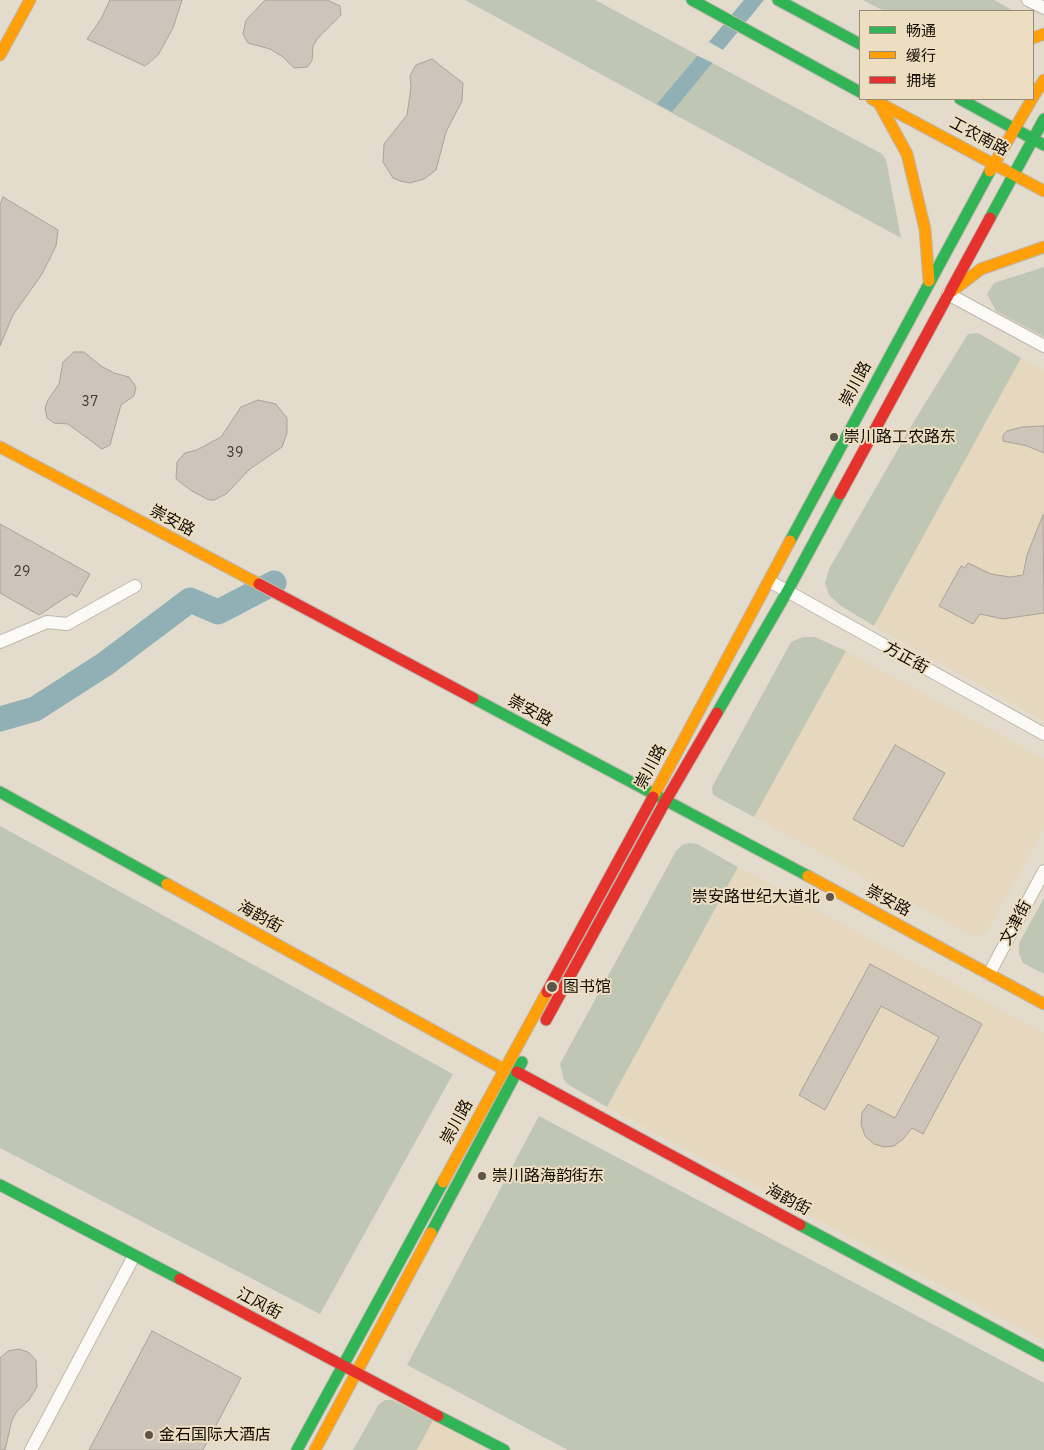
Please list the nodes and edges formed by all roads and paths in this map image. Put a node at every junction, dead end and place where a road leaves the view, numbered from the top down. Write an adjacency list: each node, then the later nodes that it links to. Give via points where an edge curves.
1 (30, 0): 7 (main road)
2 (692, 0): 9 (main road)
3 (778, 0): 6 (main road)
4 (1028, 0): 5 (street)
5 (1044, 8)
6 (859, 43)
7 (0, 55)
8 (1044, 80): 10 (main road, 崇川路)
9 (859, 91)
10 (1034, 95)
11 (962, 100): 15 (main road, 工农南路)
12 (1031, 100): 15 (main road, 崇川路)
13 (876, 101): 18 (main road, 工农南路); 22 (main road, via 907,154 925,229)
14 (1044, 119): 16 (main road, 崇川路)
15 (1013, 128): 16 (main road, 工农南路); 18 (main road, 崇川路)
16 (1032, 138): 17 (main road, 工农南路); 19 (main road, 崇川路)
17 (1044, 145)
18 (994, 163): 19 (main road, 工农南路); 22 (main road, 崇川路)
19 (1013, 174): 20 (main road, 工农南路); 23 (main road, 崇川路)
20 (1044, 191)
21 (1044, 247): 23 (main road, via 981,269)
22 (929, 281): 26 (main road, 崇川路)
23 (948, 294): 24 (street); 28 (main road, 崇川路)
24 (1044, 346)
25 (0, 447): 32 (main road, 崇安路)
26 (769, 581): 28 (street, 方正街); 32 (main road, 崇川路)
27 (135, 586): 29 (street, via 68,624 47,622)
28 (787, 592): 30 (street, 方正街); 33 (main road, 崇川路)
29 (0, 642)
30 (1044, 734)
31 (0, 792): 39 (main road, 海韵街)
32 (654, 795): 33 (main road, 崇安路); 39 (main road, 崇川路)
33 (665, 802): 35 (main road, 崇安路); 37 (main road, 崇川路)
34 (1044, 871): 35 (street, 文津街)
35 (989, 974): 36 (main road, 崇安路)
36 (1044, 1004)
37 (541, 1029)
38 (526, 1055): 40 (main road, 崇川路)
39 (505, 1070): 44 (main road, 崇川路)
40 (517, 1072): 43 (main road, 海韵街); 45 (main road, 崇川路)
41 (0, 1185): 42 (main road, 江风街)
42 (134, 1256): 44 (main road, 江风街); 46 (street)
43 (1044, 1356)
44 (343, 1366): 45 (main road, 江风街); 47 (main road, 崇川路)
45 (356, 1374): 48 (main road, 崇川路); 49 (main road, 江风街)
46 (31, 1450)
47 (297, 1450)
48 (315, 1450)
49 (504, 1450)

